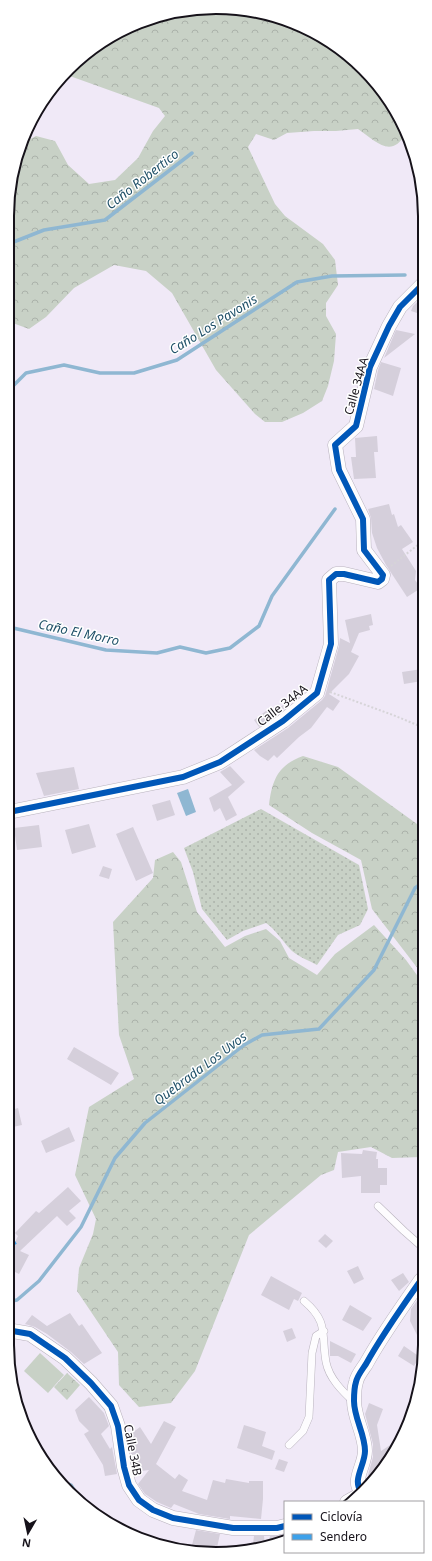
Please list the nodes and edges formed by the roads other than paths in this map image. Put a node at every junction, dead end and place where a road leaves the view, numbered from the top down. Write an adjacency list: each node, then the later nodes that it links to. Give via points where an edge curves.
1 (418, 289): 2 (street, Calle 34AA, via 400,307 388,326 370,367 356,426 335,445 339,470 363,519 364,550 382,573 382,579 378,582 336,574 329,580 331,644 317,693 283,721 220,762 183,777)
2 (14, 811)
3 (378, 1206): 4 (lane)
4 (418, 1244)
5 (418, 1284): 9 (street, via 356,1381)
6 (304, 1300): 8 (lane, via 318,1317)
7 (14, 1331): 12 (street, Calle 34B, via 30,1334 65,1358 111,1406 118,1426 129,1484 139,1500 153,1510 173,1518 233,1528)
8 (324, 1331): 9 (lane, via 326,1363 338,1388); 10 (lane, via 316,1336 312,1353 309,1417 303,1431)
9 (354, 1402): 11 (street, via 364,1444 364,1458 357,1479)
10 (289, 1445)
11 (359, 1488)
12 (284, 1526)

